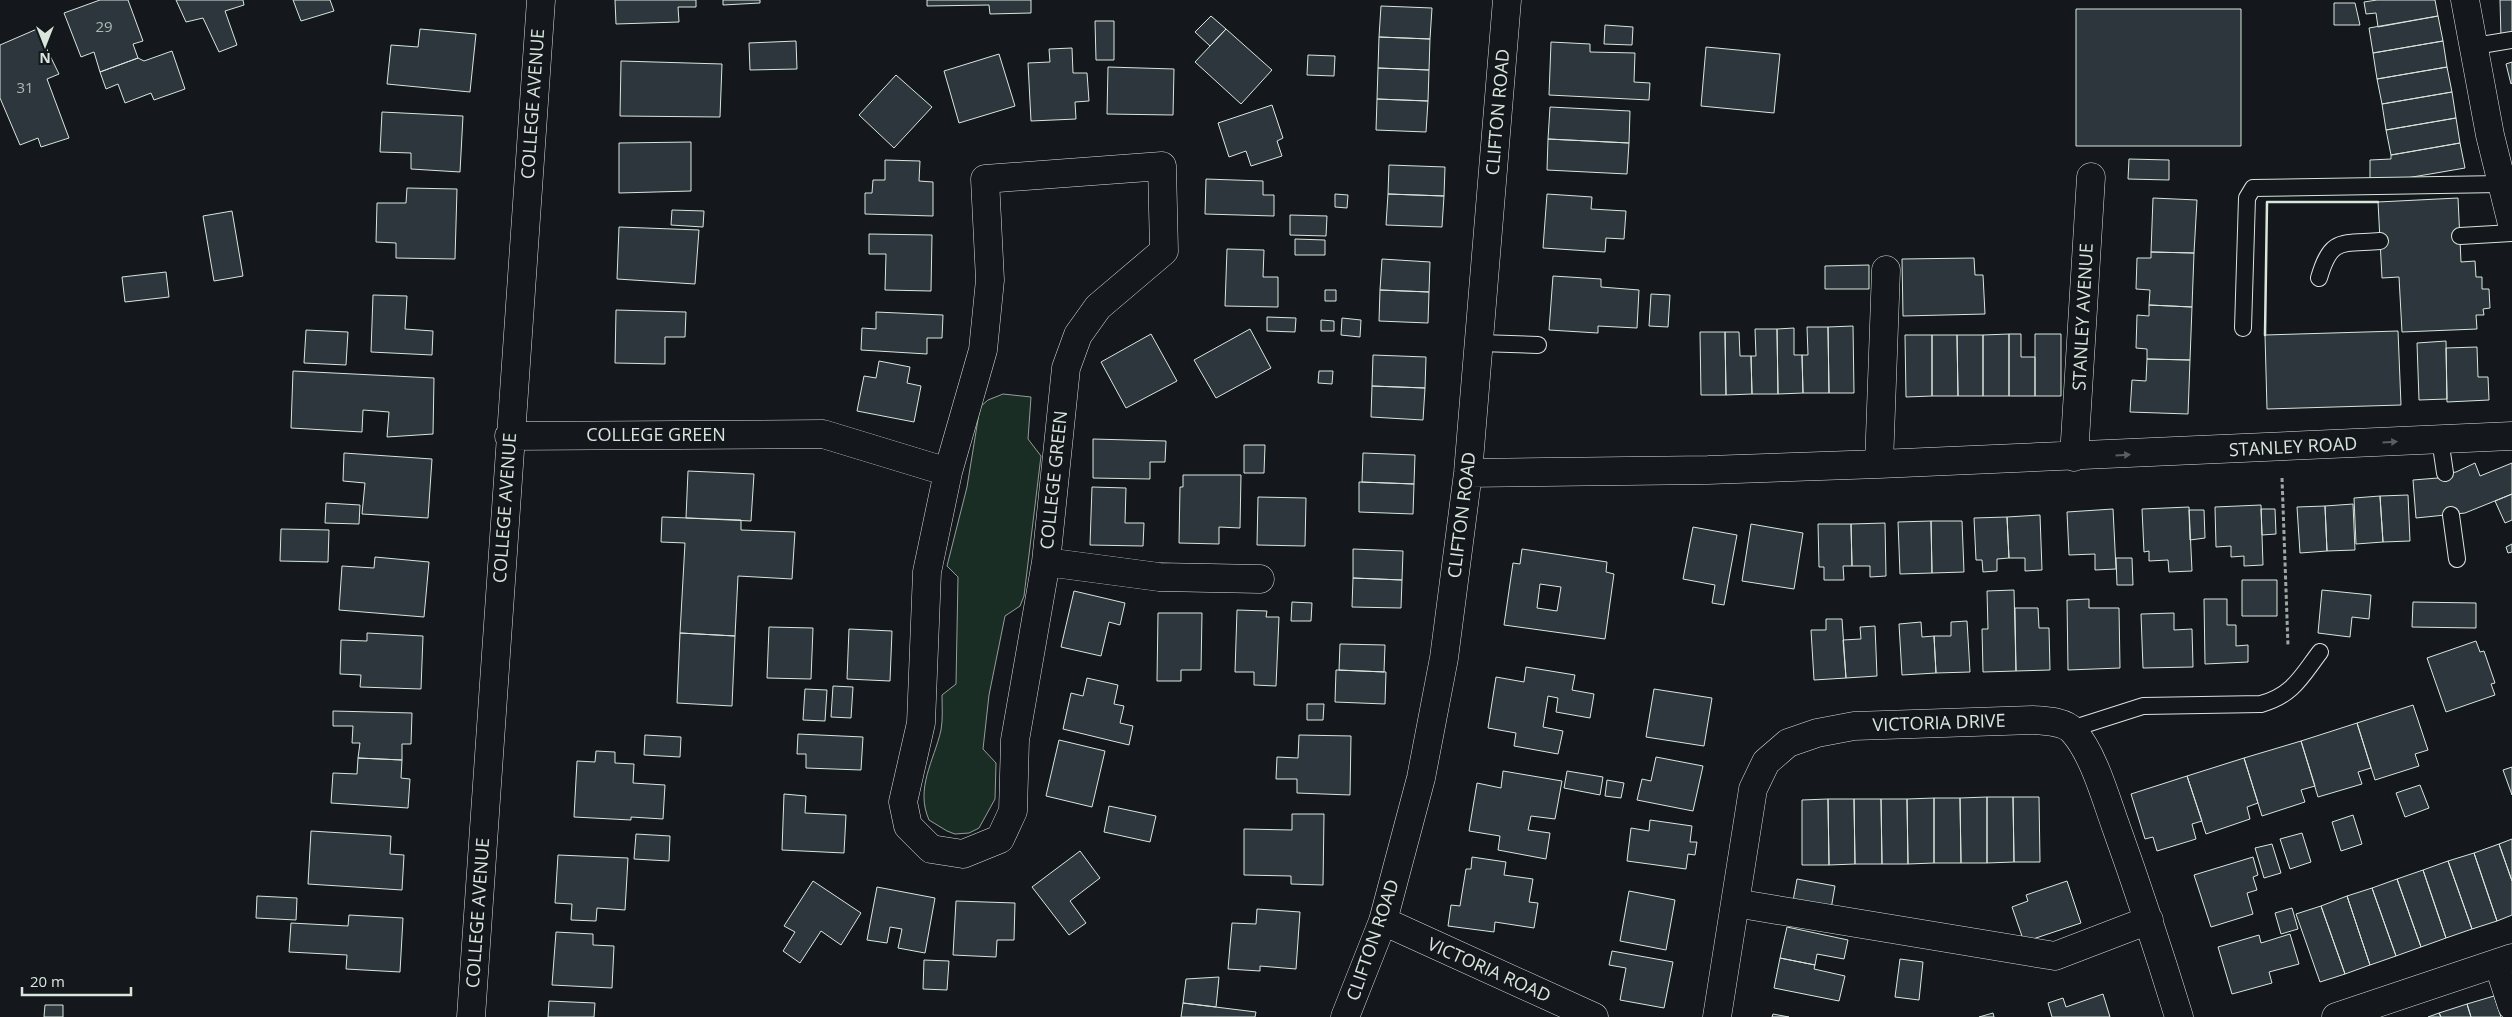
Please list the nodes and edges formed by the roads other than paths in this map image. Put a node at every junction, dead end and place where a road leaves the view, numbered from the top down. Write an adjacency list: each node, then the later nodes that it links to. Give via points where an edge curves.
1 (541, 0): 17 (street, COLLEGE AVENUE)
2 (1507, 0): 15 (street, CLIFTON ROAD)
3 (2465, 0): 5 (street)
4 (2512, 40): 5 (lane)
5 (2475, 46): 7 (street)
6 (2091, 177): 20 (street, STANLEY AVENUE)
7 (2501, 184): 8 (street); 14 (lane, via 2253,188 2247,198)
8 (2512, 224)
9 (2512, 233): 10 (lane)
10 (2460, 236)
11 (2380, 241): 13 (lane, via 2340,244 2326,256)
12 (1886, 270): 21 (street)
13 (2319, 278)
14 (2243, 328)
15 (1480, 343): 16 (lane); 23 (street, CLIFTON ROAD)
16 (1538, 345)
17 (509, 436): 22 (street, COLLEGE GREEN, via 823,434); 36 (street, COLLEGE AVENUE)
18 (2512, 436): 19 (street, STANLEY ROAD)
19 (2440, 439): 20 (street, STANLEY ROAD, one-way to 19); 24 (lane)
20 (2074, 457): 21 (street, STANLEY ROAD)
21 (1879, 464): 23 (street, STANLEY ROAD)
22 (948, 472): 27 (street, COLLEGE GREEN, via 927,572 921,723 903,802 908,826 931,849 962,854 1000,839 1013,811 1015,740); 27 (street, COLLEGE GREEN, via 983,350 990,280 986,178 1162,166 1164,251 1098,307 1078,335 1066,368)
23 (1468, 473): 33 (street, CLIFTON ROAD, via 1444,658 1421,778)
24 (2445, 473)
25 (2451, 515): 26 (lane)
26 (2457, 559)
27 (1046, 562): 28 (street, via 1159,577)
28 (1260, 579)
29 (2320, 652): 30 (lane, via 2279,699 2261,704 2143,706)
30 (2071, 729): 31 (street, VICTORIA DRIVE, via 2033,720 1854,726 1788,743 1766,762 1753,789); 32 (street, via 2084,744)
31 (1735, 903): 32 (street, via 2055,956); 39 (street, VICTORIA DRIVE)
32 (2149, 920): 40 (street)
33 (1383, 921): 37 (street, CLIFTON ROAD); 38 (street, VICTORIA ROAD)
34 (2505, 960): 35 (street); 41 (street)
35 (2512, 1006)
36 (471, 1017)
37 (1345, 1017)
38 (1594, 1017)
39 (1717, 1017)
40 (2179, 1017)
41 (2336, 1017)

